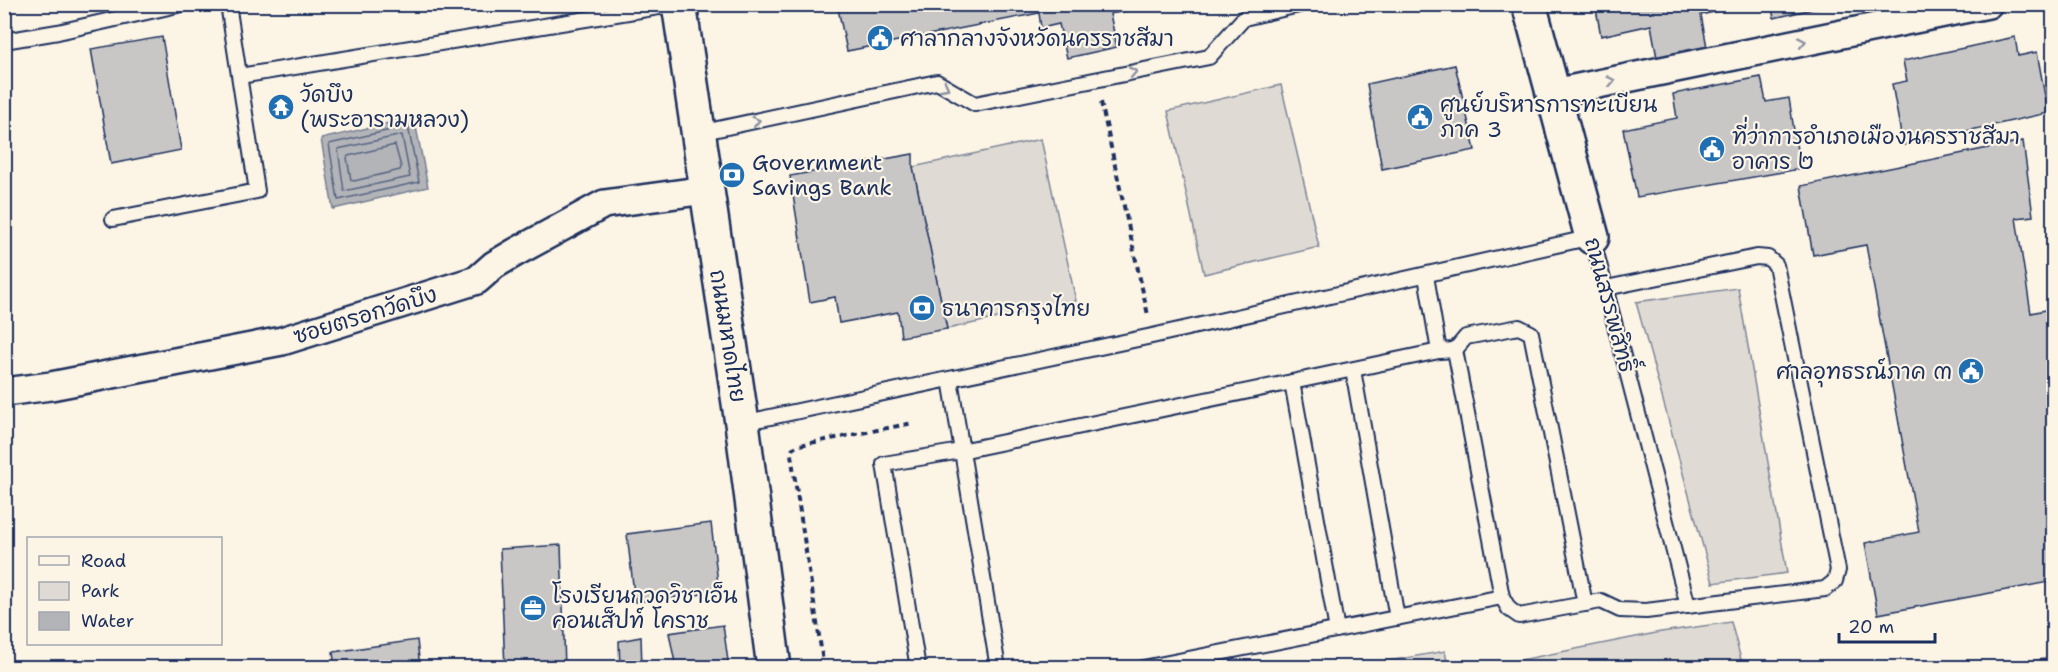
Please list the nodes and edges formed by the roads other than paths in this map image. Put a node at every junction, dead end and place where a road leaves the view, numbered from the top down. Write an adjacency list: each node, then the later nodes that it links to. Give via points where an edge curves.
1 (182, 4): 7 (lane)
2 (228, 4): 8 (lane)
3 (678, 4): 8 (lane); 10 (street, ถนนมหาดไทย)
4 (1303, 4): 10 (lane, one-way to 4, via 937,82 975,104 1209,57 1244,18)
5 (1529, 4): 9 (street, ถนนสรรพสิทธิ์)
6 (1988, 4): 9 (street, one-way to 6)
7 (4, 41)
8 (240, 76): 12 (lane, via 257,191)
9 (1554, 93): 13 (street, ถนนสรรพสิทธิ์)
10 (699, 133): 11 (street, ถนนมหาดไทย)
11 (706, 190): 21 (street, ซอยตรอกวัดบึง, via 604,204 494,265 477,280 282,341); 22 (street, ถนนมหาดไทย)
12 (113, 219)
13 (1592, 237): 14 (lane); 15 (lane, ถนนสรรพสิทธิ์)
14 (1426, 276): 17 (lane); 19 (lane)
15 (1606, 288): 26 (lane, ถนนสรรพสิทธิ์); 26 (lane, via 1757,257 1768,258 1776,265 1838,570 1835,581 1825,589)
16 (1455, 350): 17 (lane); 24 (lane); 25 (lane, via 1466,337 1520,327 1531,333)
17 (1439, 351): 18 (lane)
18 (1353, 370): 20 (lane); 27 (lane)
19 (950, 379): 22 (lane); 23 (lane)
20 (1292, 382): 23 (lane); 28 (lane)
21 (4, 392)
22 (742, 423): 29 (street, ถนนมหาดไทย)
23 (962, 451): 30 (lane, via 884,464); 31 (lane)
24 (1502, 597): 25 (lane, via 1509,609 1519,615); 27 (lane)
25 (1585, 604): 26 (lane, via 1601,601 1620,610 1646,611)
26 (1688, 606)
27 (1397, 618): 28 (lane)
28 (1337, 630): 32 (lane)
29 (774, 668)
30 (918, 668)
31 (998, 668)
32 (1143, 668)

